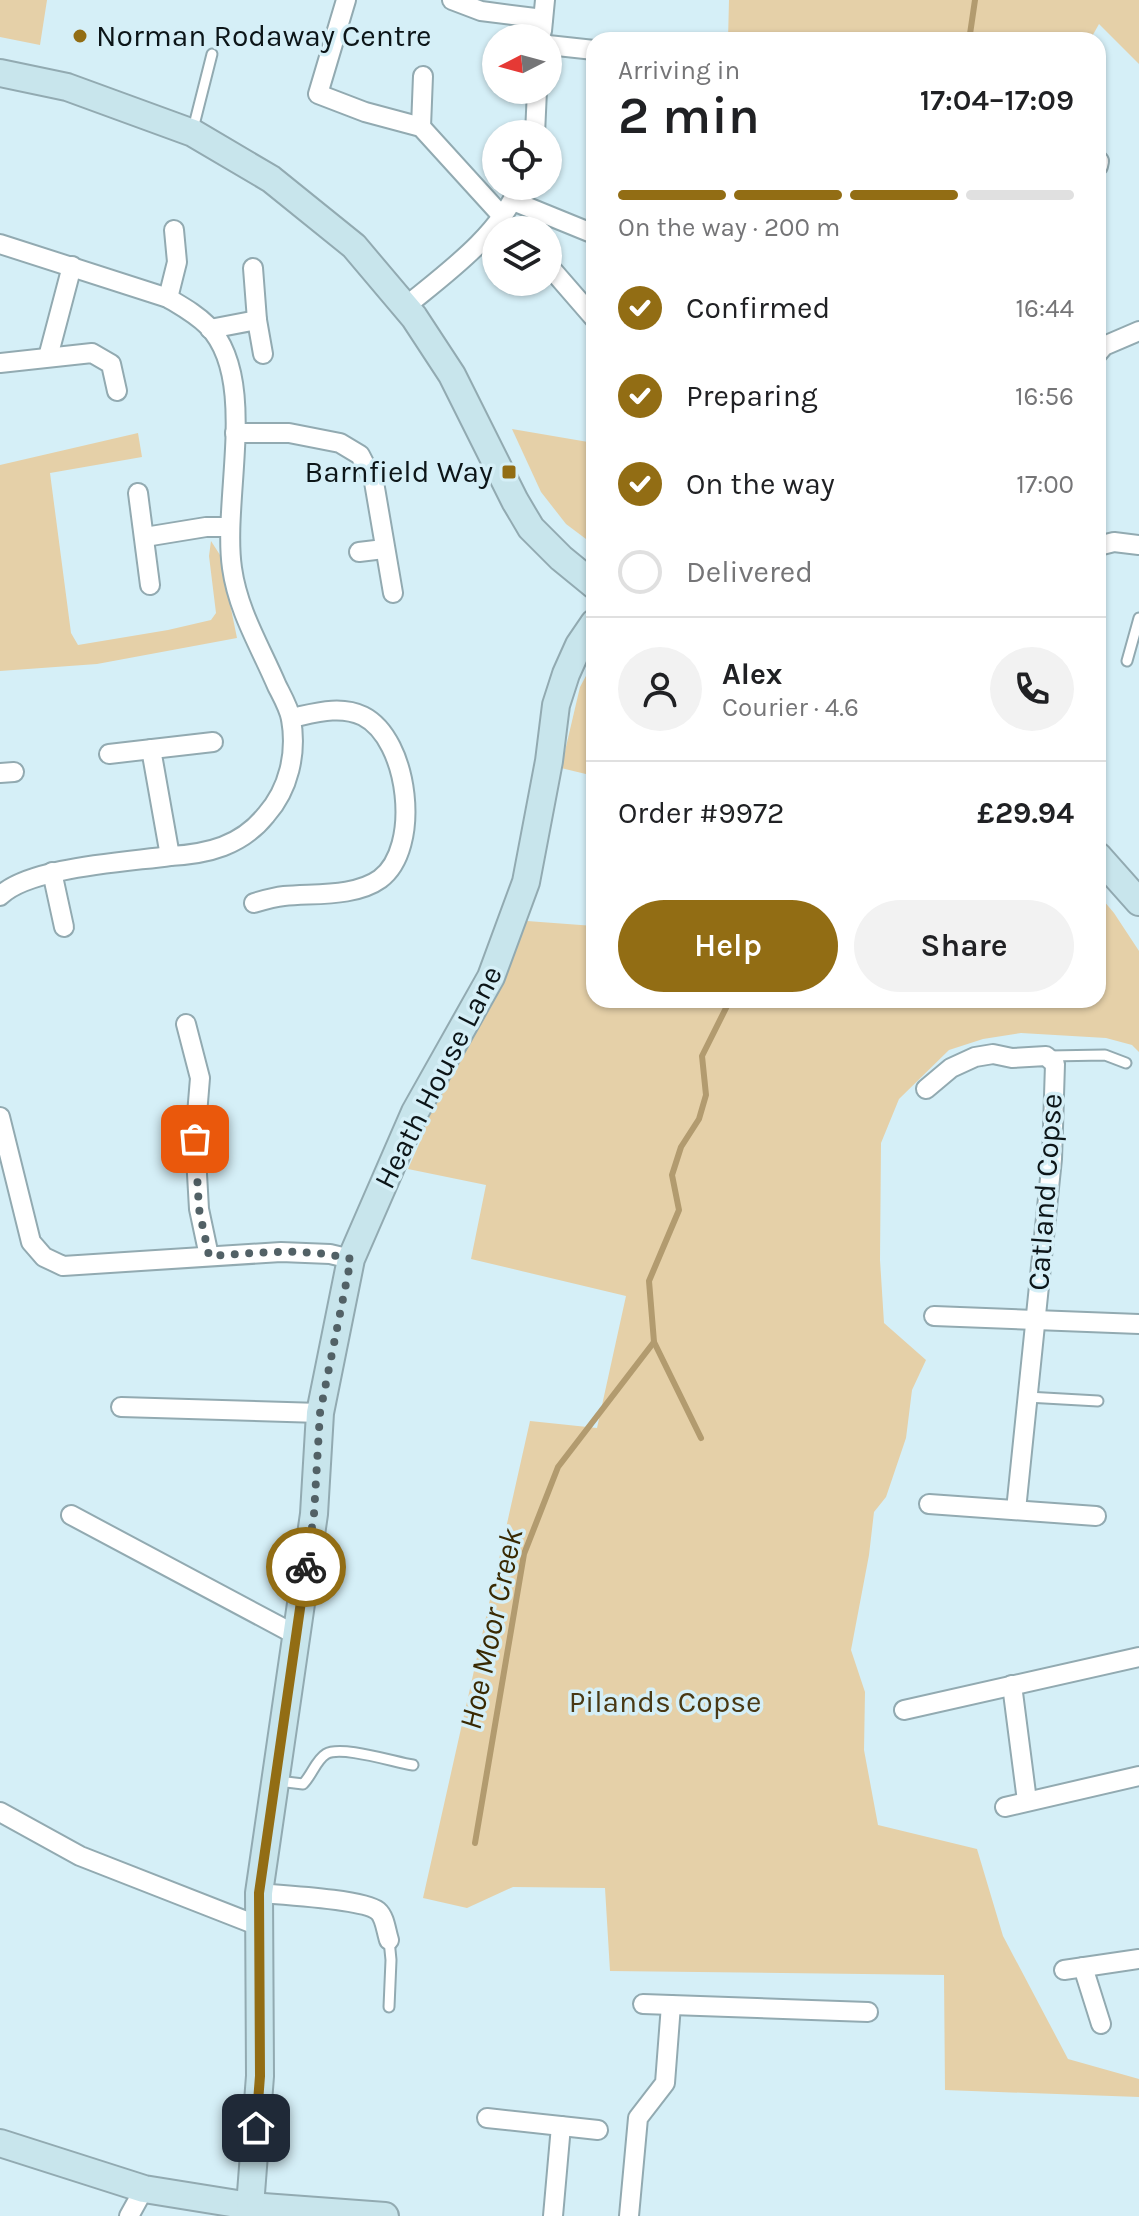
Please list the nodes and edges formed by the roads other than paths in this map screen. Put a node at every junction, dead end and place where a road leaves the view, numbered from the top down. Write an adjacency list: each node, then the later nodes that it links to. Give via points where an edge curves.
1 (346, 0): 9 (street, via 318,94)
2 (452, 0): 3 (street, via 481,11)
3 (544, 9)
4 (562, 47): 5 (street)
5 (586, 49)
6 (212, 54): 10 (lane)
7 (0, 73): 10 (street, via 67,87)
8 (423, 76): 9 (street)
9 (421, 127): 11 (street)
10 (193, 133): 19 (street, via 271,179 354,246)
11 (511, 201): 13 (street); 19 (street, via 471,253)
12 (174, 230): 18 (street, via 177,262)
13 (586, 231)
14 (0, 244): 15 (street)
15 (72, 266): 18 (street); 26 (street)
16 (253, 268): 21 (street)
17 (562, 281): 20 (street)
18 (168, 298): 22 (street)
19 (405, 307): 37 (street, via 452,375 531,528)
20 (586, 309)
21 (257, 320): 22 (street); 25 (street)
22 (210, 329): 29 (street, via 229,360)
23 (1139, 331): 24 (street)
24 (1106, 344)
25 (263, 354)
26 (48, 357): 27 (street); 28 (street, via 92,353 111,364)
27 (0, 363)
28 (117, 391)
29 (235, 433): 31 (street); 35 (street, via 289,433 340,443 360,455 374,482)
30 (138, 493): 32 (street)
31 (229, 527): 32 (street); 43 (street, via 237,597)
32 (145, 537): 38 (street)
33 (1106, 544): 34 (street)
34 (1139, 545)
35 (384, 549): 36 (street); 39 (street)
36 (359, 552)
37 (586, 578)
38 (150, 585)
39 (393, 593)
40 (1139, 618): 42 (lane)
41 (586, 635): 60 (street, Heath House Lane, via 556,705 526,882 491,977 415,1112)
42 (1127, 661)
43 (291, 718): 47 (street, via 291,771 256,828 218,850); 52 (street, via 341,709 373,722 385,735 401,772 405,826 400,852 392,869 377,881 350,891 279,888)
44 (213, 742): 45 (street)
45 (151, 749): 46 (street); 47 (street)
46 (109, 754)
47 (170, 856): 49 (street)
48 (1106, 865): 51 (street)
49 (52, 872): 50 (street); 53 (street)
50 (0, 896)
51 (1139, 902)
52 (254, 903)
53 (64, 927)
54 (186, 1024): 59 (street, via 200,1078 195,1139 199,1209)
55 (1046, 1056): 56 (lane, via 1105,1055); 57 (street, Catland Copse, via 975,1057); 62 (street, Catland Copse, via 1055,1064 1052,1159)
56 (1126, 1063)
57 (926, 1089)
58 (0, 1117): 59 (street, via 31,1242 44,1257 63,1266)
59 (209, 1256): 60 (street, via 281,1252)
60 (351, 1259): 67 (street, Heath House Lane)
61 (934, 1316): 62 (street, Catland Copse)
62 (1035, 1319): 63 (street, Catland Copse); 64 (street, Catland Copse)
63 (1139, 1324)
64 (1027, 1397): 65 (lane); 69 (street, Catland Copse)
65 (1098, 1401)
66 (121, 1407): 67 (street)
67 (320, 1413): 72 (street, Heath House Lane, via 314,1514)
68 (929, 1504): 69 (street)
69 (1016, 1510): 71 (street)
70 (71, 1515): 72 (street)
71 (1096, 1516)
72 (296, 1635): 78 (street, Heath House Lane)
73 (1139, 1657): 74 (street)
74 (1012, 1685): 75 (street); 79 (street)
75 (904, 1710)
76 (413, 1765): 78 (lane, via 331,1752 303,1784)
77 (1139, 1776): 79 (street)
78 (275, 1780): 82 (street, Heath House Lane)
79 (1027, 1801): 80 (street)
80 (1005, 1807)
81 (0, 1812): 83 (street, via 80,1856)
82 (259, 1893): 83 (street, Heath House Lane); 84 (street, via 375,1908)
83 (259, 1926): 98 (street, Heath House Lane, via 260,2076)
84 (389, 1940): 90 (lane)
85 (1139, 1959): 86 (street)
86 (1083, 1967): 87 (street); 92 (street)
87 (1064, 1970)
88 (643, 2004): 89 (street)
89 (671, 2005): 91 (street); 103 (street, via 665,2083 638,2118)
90 (389, 2007)
91 (868, 2012)
92 (1101, 2024)
93 (487, 2118): 94 (street)
94 (561, 2126): 95 (street); 102 (street)
95 (598, 2130)
96 (0, 2143): 97 (street)
97 (144, 2189): 98 (street); 100 (street)
98 (250, 2206): 99 (street)
99 (306, 2213): 101 (street)
100 (129, 2216)
101 (385, 2216)
102 (553, 2216)
103 (629, 2216)

